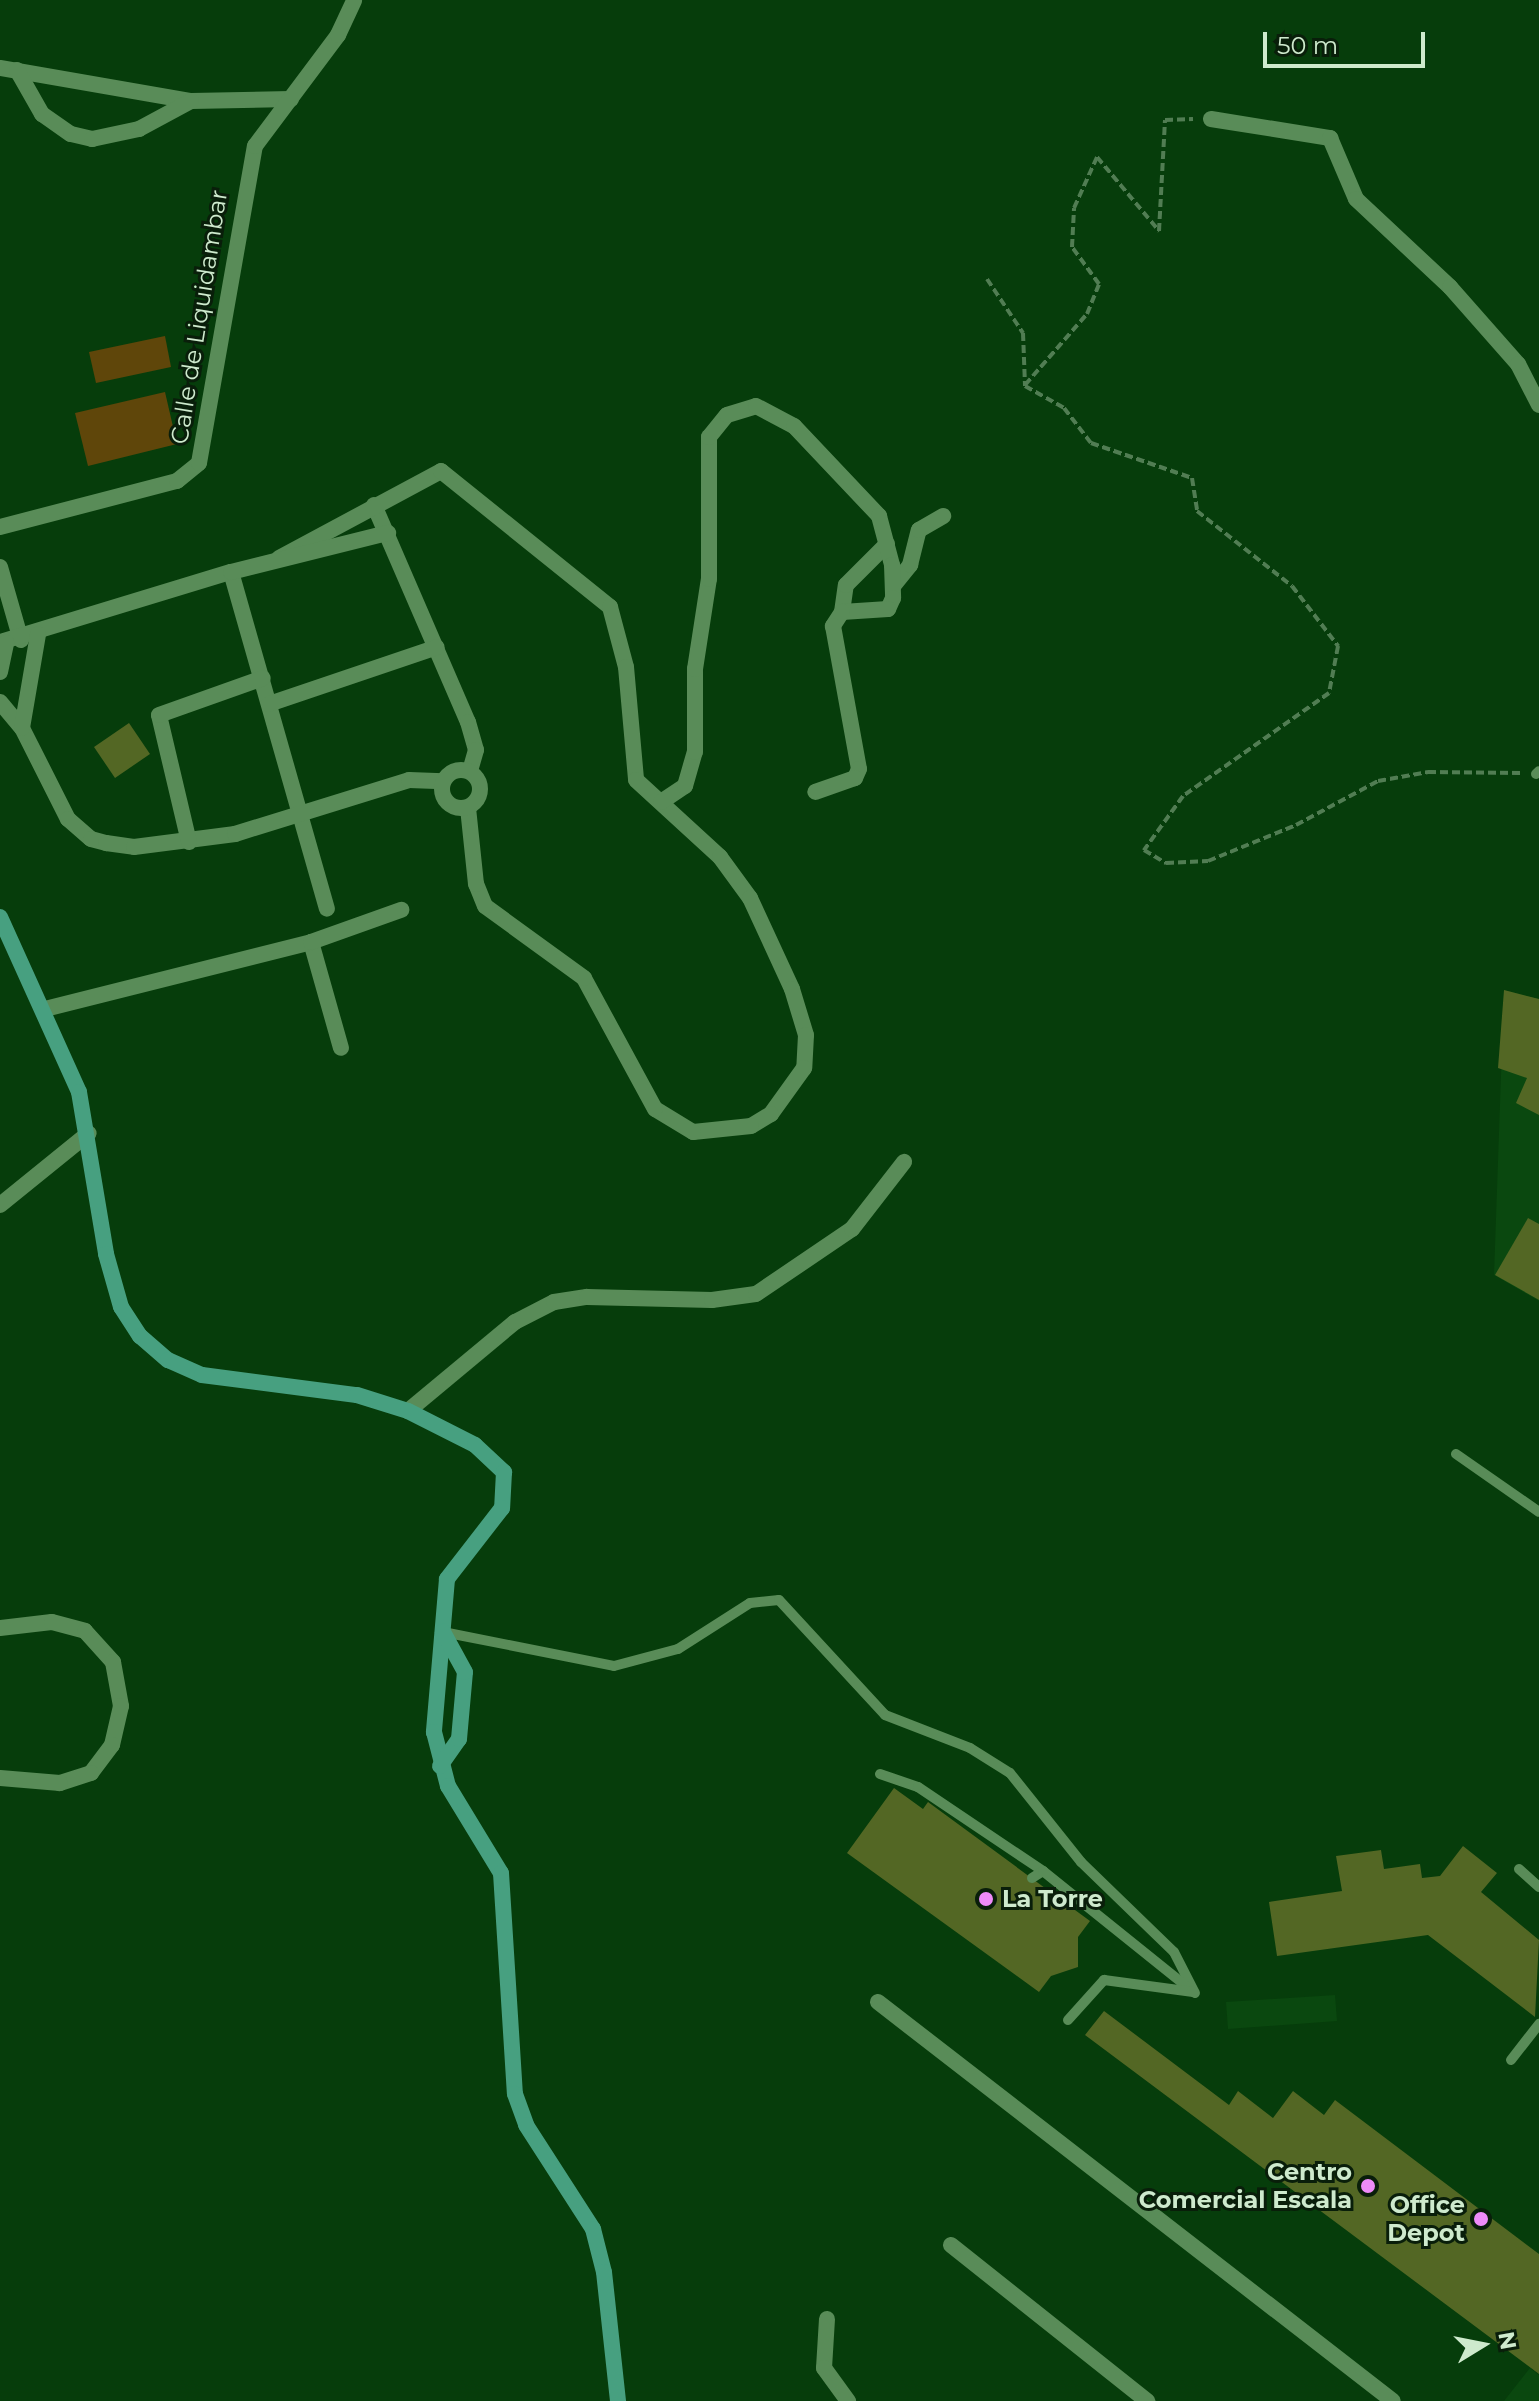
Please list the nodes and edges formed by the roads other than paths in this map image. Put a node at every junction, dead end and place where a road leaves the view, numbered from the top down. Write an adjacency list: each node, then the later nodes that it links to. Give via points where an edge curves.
1 (354, 0): 3 (street, Calle de Liquidambar, via 338,35)
2 (8, 69): 4 (street); 4 (street, via 42,114 71,134 92,139 139,129)
3 (291, 99): 4 (street); 9 (street, Calle de Liquidambar, via 255,146 248,169 199,463 177,481)
4 (191, 101)
5 (1211, 119): 6 (street, via 1330,138 1356,199 1450,287 1518,364)
6 (1539, 405)
7 (374, 505): 10 (street); 12 (street); 28 (street, via 441,471 591,587 619,624 636,780)
8 (943, 516): 15 (street, via 919,530 910,565)
9 (0, 527)
10 (388, 533): 12 (street); 19 (street)
11 (887, 544): 15 (street); 16 (street, via 846,585); 28 (street, via 879,516 774,412 737,410 717,423 707,458 709,579 695,669 695,752 685,786)
12 (279, 558): 14 (street)
13 (0, 567): 18 (street)
14 (231, 572): 17 (street); 21 (street)
15 (894, 585): 16 (street, via 888,609)
16 (842, 612): 27 (street, via 832,640 859,769 855,778)
17 (38, 634): 18 (street); 24 (street)
18 (9, 642): 20 (street)
19 (437, 647): 23 (street); 25 (street, via 474,739)
20 (0, 672)
21 (263, 678): 23 (street); 31 (street, via 159,715)
22 (0, 702): 24 (street)
23 (269, 704): 30 (street)
24 (22, 728): 31 (street, via 68,819 91,839 134,847)
25 (470, 771): 26 (street, via 454,771); 29 (street, via 481,790)
26 (443, 781): 29 (street, via 447,803); 30 (street, via 409,780)
27 (815, 792)
28 (661, 802): 29 (street, via 720,857 750,898 801,1016 804,1068 784,1100 751,1126 693,1132 655,1109 584,978 485,906 476,884)
29 (468, 808)
30 (300, 813): 31 (street); 32 (street)
31 (189, 842)
32 (327, 909)
33 (401, 910): 35 (street, via 375,924)
34 (0, 917): 36 (street)
35 (311, 942): 36 (street); 37 (street)
36 (45, 1009): 38 (street)
37 (341, 1048)
38 (89, 1133): 40 (street); 41 (street, via 106,1254 121,1307 140,1336 168,1360 202,1375 357,1395)
39 (904, 1162): 41 (street, via 852,1229 756,1294 712,1300 587,1297 554,1302 515,1322)
40 (0, 1205)
41 (408, 1411): 45 (street, via 475,1445 504,1472 506,1497 456,1561 444,1601)
42 (1456, 1454): 43 (lane)
43 (1539, 1512)
44 (0, 1628): 48 (street, via 52,1622 85,1631 113,1662 121,1706 112,1745 91,1773 60,1783)
45 (443, 1632): 46 (street, via 435,1701); 46 (street, via 465,1672 459,1739); 53 (lane, via 614,1666 678,1649 750,1603 779,1600 885,1715 970,1748 1010,1773 1081,1862 1174,1952)
46 (440, 1766): 60 (street, via 501,1873 515,2094 526,2125 593,2229 604,2272)
47 (880, 1774): 50 (lane, via 918,1787)
48 (0, 1778)
49 (1519, 1869): 52 (lane)
50 (1043, 1871): 51 (lane); 53 (lane)
51 (1032, 1878)
52 (1539, 1887)
53 (1195, 1993): 55 (lane, via 1104,1980)
54 (878, 2002): 63 (street)
55 (1068, 2020)
56 (1539, 2024): 57 (lane)
57 (1511, 2060)
58 (951, 2245): 62 (street)
59 (827, 2319): 61 (street, via 824,2368)
60 (618, 2401)
61 (848, 2401)
62 (1147, 2401)
63 (1393, 2401)

